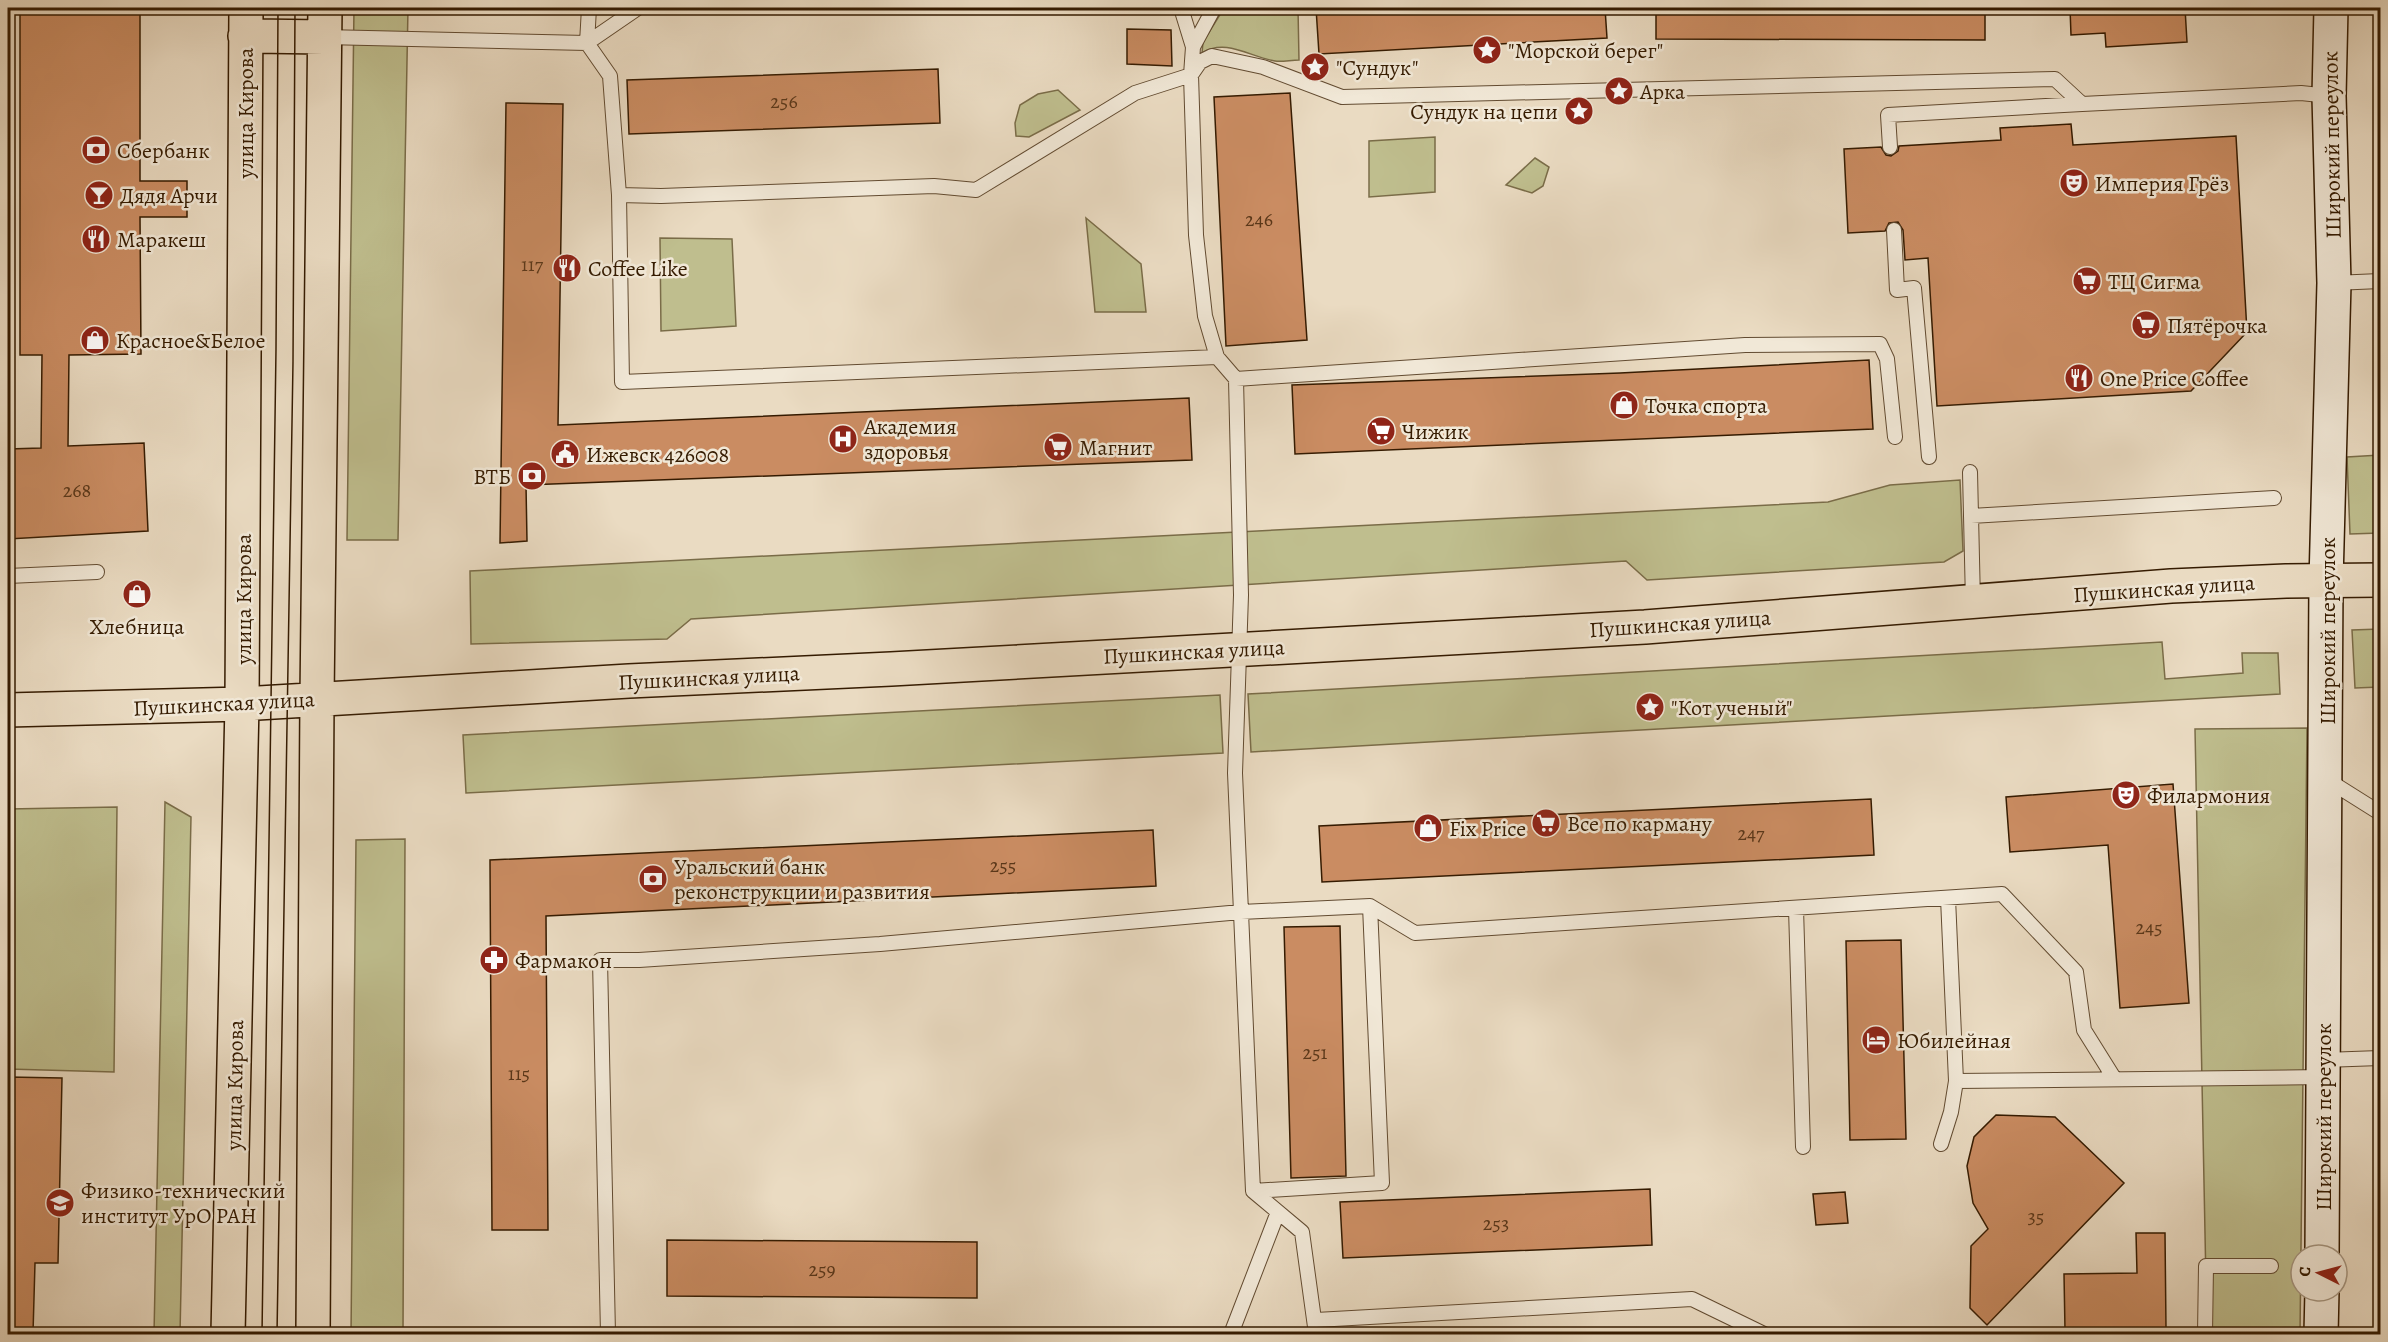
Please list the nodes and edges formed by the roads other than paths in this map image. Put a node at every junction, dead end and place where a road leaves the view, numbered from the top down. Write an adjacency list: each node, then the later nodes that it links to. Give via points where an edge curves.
1 (589, 8): 8 (lane)
2 (638, 8): 8 (lane)
3 (1181, 8): 9 (lane)
4 (1214, 8): 9 (lane)
5 (2331, 8): 11 (street, Широкий переулок)
6 (245, 22): 7 (main road); 32 (main road, улица Кирова)
7 (324, 22): 8 (lane); 31 (main road)
8 (587, 43): 14 (lane, via 610,76)
9 (1192, 46): 10 (lane)
10 (1191, 75): 12 (lane, via 1200,62 1224,56 1342,97 2055,80); 14 (lane, via 1135,93 976,190 934,186); 18 (lane, via 1196,235 1205,316)
11 (2329, 96): 12 (lane, via 2301,93); 17 (street, Широкий переулок)
12 (2082, 104): 13 (lane, via 1888,115)
13 (1890, 147)
14 (619, 195): 18 (lane, via 622,382)
15 (1894, 230): 21 (lane, via 1897,290 1914,288)
16 (2380, 281): 17 (lane)
17 (2334, 283): 28 (street, Широкий переулок)
18 (1216, 357): 19 (lane)
19 (1236, 379): 20 (lane, via 1745,345 1880,344 1887,359); 30 (lane, via 1241,519)
20 (1894, 437)
21 (1929, 457)
22 (1970, 472): 24 (lane)
23 (2274, 498): 24 (lane)
24 (1971, 516): 29 (lane)
25 (97, 572): 26 (lane)
26 (8, 576)
27 (2380, 580): 28 (main road, Пушкинская улица)
28 (2326, 581): 29 (main road, Пушкинская улица, via 2171,586); 34 (street, Широкий переулок)
29 (1973, 602): 30 (main road, Пушкинская улица, via 1645,627)
30 (1238, 648): 31 (main road, Пушкинская улица); 39 (lane, via 1234,774)
31 (316, 699): 32 (main road, Пушкинская улица); 53 (main road)
32 (242, 704): 33 (main road, Пушкинская улица); 52 (main road, улица Кирова)
33 (8, 710)
34 (2325, 779): 35 (lane); 41 (street, Широкий переулок)
35 (2380, 813)
36 (1948, 898): 38 (lane); 42 (lane, via 2002,894 2076,972 2084,1030); 43 (lane)
37 (1370, 906): 38 (lane, via 1415,933); 39 (lane); 46 (lane, via 1382,1184)
38 (1796, 908): 45 (lane)
39 (1241, 912): 46 (lane); 54 (lane, via 880,944 600,960)
40 (2380, 1058): 41 (lane)
41 (2324, 1068): 42 (lane); 48 (street, Широкий переулок)
42 (2114, 1078): 43 (lane)
43 (1956, 1081): 44 (lane)
44 (1941, 1144)
45 (1803, 1147)
46 (1254, 1191): 47 (lane)
47 (1278, 1212): 51 (lane, via 1302,1232); 55 (lane)
48 (2322, 1243)
49 (2271, 1266): 58 (lane, via 2206,1266)
50 (2322, 1303): 59 (street)
51 (1316, 1320): 56 (lane); 57 (lane, via 1692,1299)
52 (228, 1335)
53 (313, 1335)
54 (608, 1335)
55 (1231, 1335)
56 (1316, 1335)
57 (1764, 1335)
58 (2205, 1335)
59 (2321, 1335)

